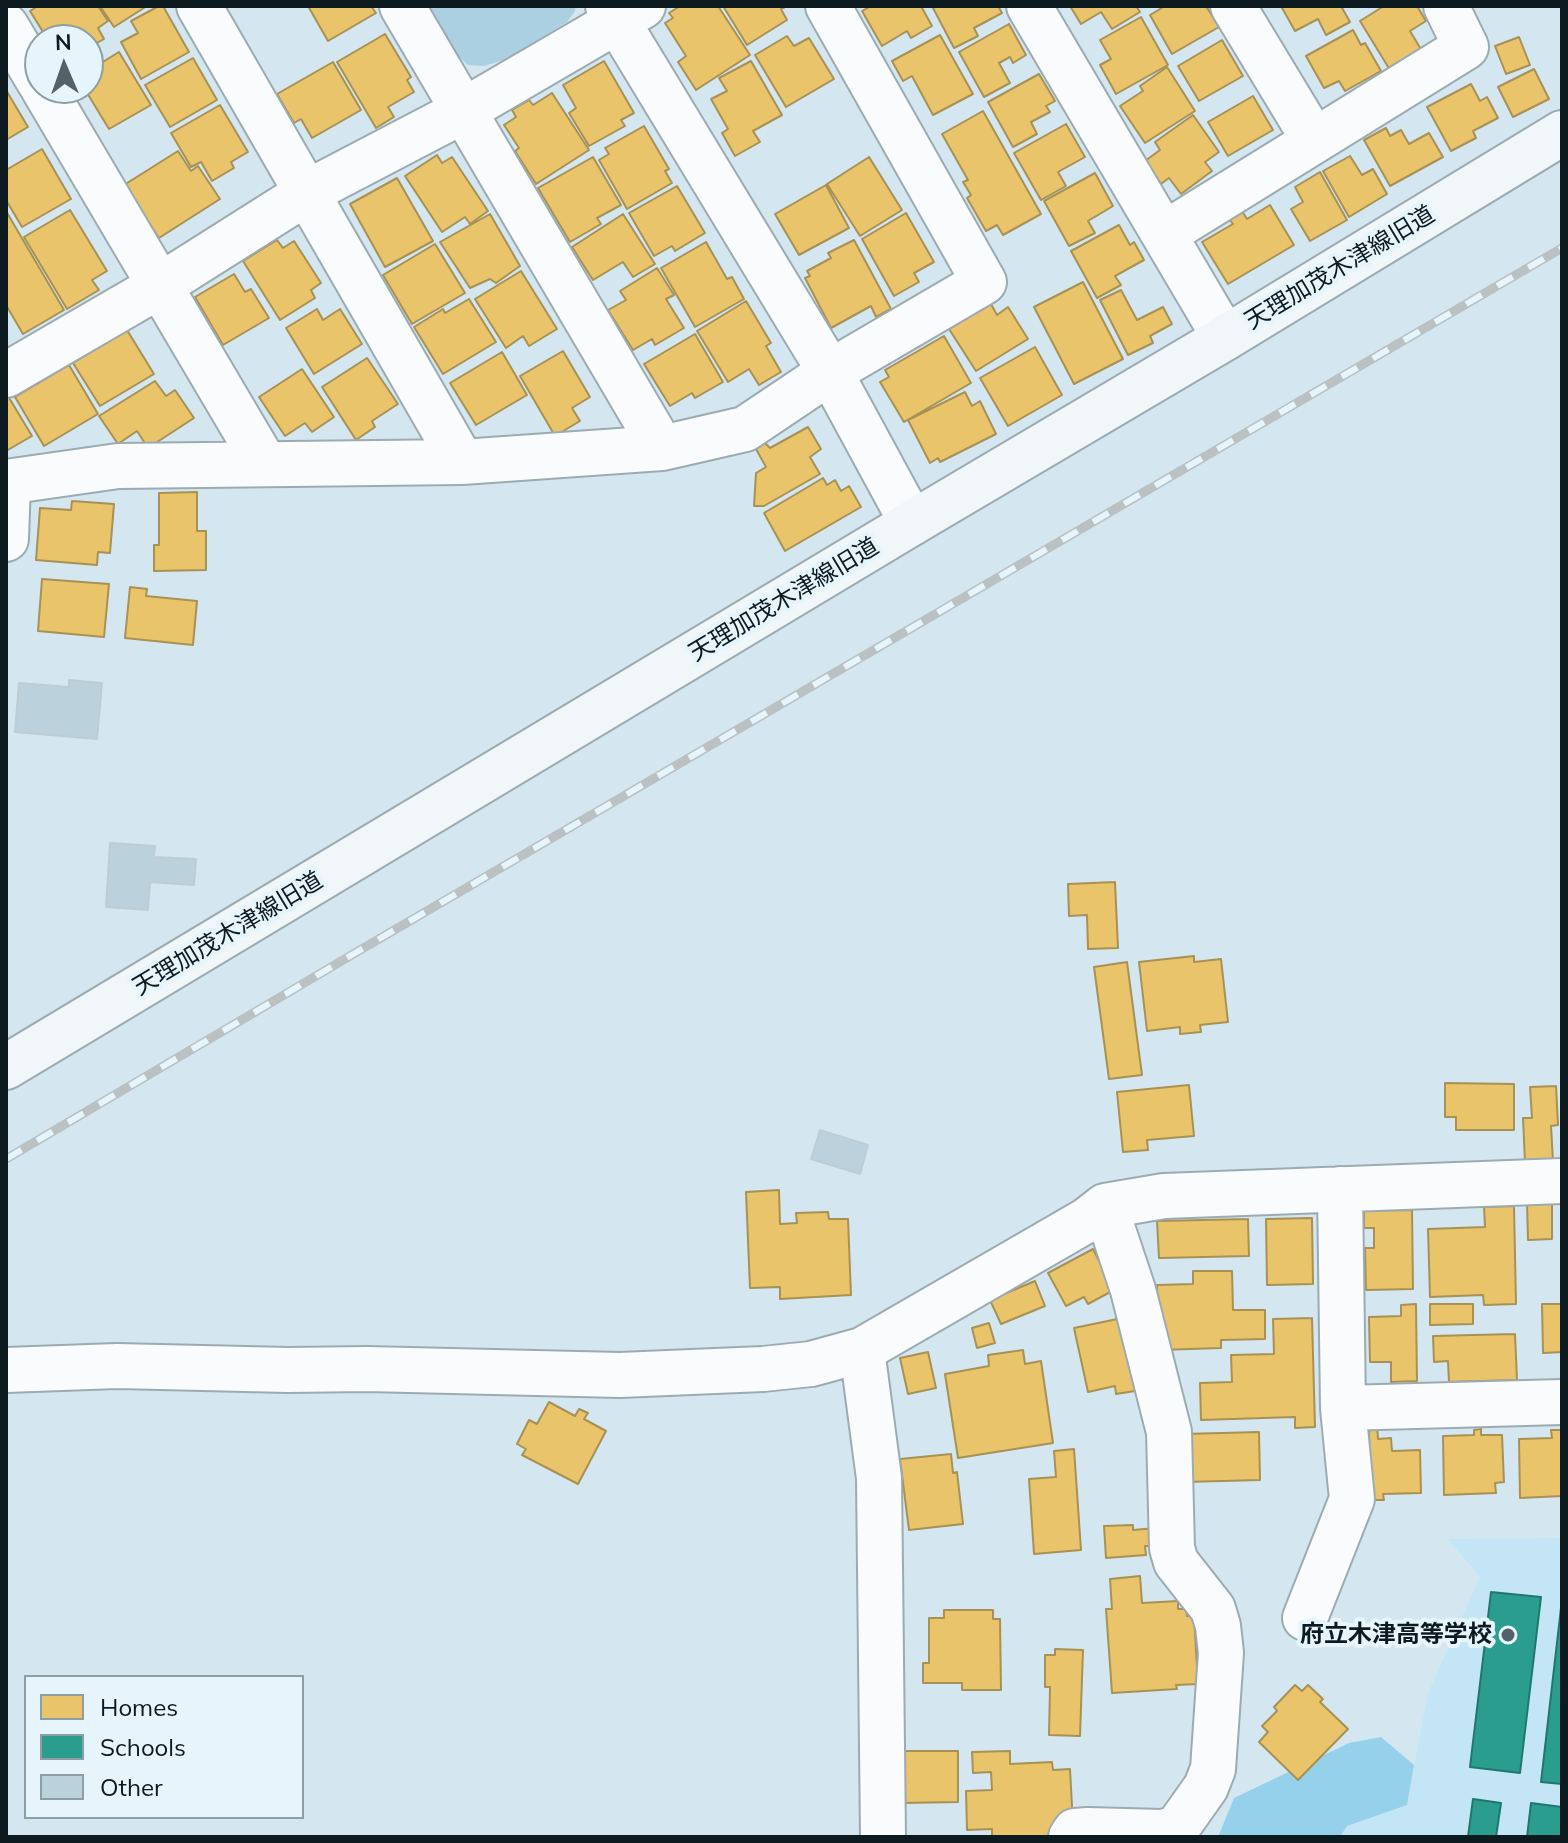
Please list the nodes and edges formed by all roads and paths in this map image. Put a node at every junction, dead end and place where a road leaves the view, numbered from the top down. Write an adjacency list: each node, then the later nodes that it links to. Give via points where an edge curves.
1 (199, 6): 14 (street)
2 (402, 6): 11 (street)
3 (828, 6): 18 (street, via 984,282)
4 (1029, 6): 15 (street)
5 (1233, 6): 13 (street)
6 (1446, 6): 13 (street, via 1466,47)
7 (623, 11): 11 (street); 18 (street)
8 (6, 26): 9 (street)
9 (24, 56)
10 (53, 104): 16 (street)
11 (463, 111): 14 (street); 20 (street)
12 (1562, 133): 17 (street, 天理加茂木津線旧道)
13 (1314, 140): 15 (street)
14 (308, 192): 16 (street); 21 (street)
15 (1164, 234): 17 (street)
16 (161, 285): 19 (street); 22 (street)
17 (1225, 338): 24 (street, 天理加茂木津線旧道)
18 (830, 372): 20 (street, via 745,429); 24 (street)
19 (6, 375)
20 (662, 448): 21 (street)
21 (462, 462): 22 (street)
22 (265, 464): 23 (street, via 118,466)
23 (7, 482): 25 (street)
24 (912, 523): 26 (street, 天理加茂木津線旧道)
25 (6, 539)
26 (6, 1067)
27 (1562, 1181): 28 (street)
28 (1340, 1189): 29 (street, via 1164,1196); 33 (street)
29 (1105, 1206): 30 (street); 36 (street, via 1133,1290 1169,1432 1172,1548 1176,1562 1213,1609 1221,1653 1213,1769 1177,1828 1075,1831)
30 (862, 1350): 31 (street, via 811,1364 763,1369 620,1375 117,1366); 35 (street, via 879,1478)
31 (6, 1370)
32 (1562, 1402): 33 (street)
33 (1343, 1408): 34 (street, via 1352,1499)
34 (1305, 1618)
35 (883, 1837)
36 (1071, 1837)

